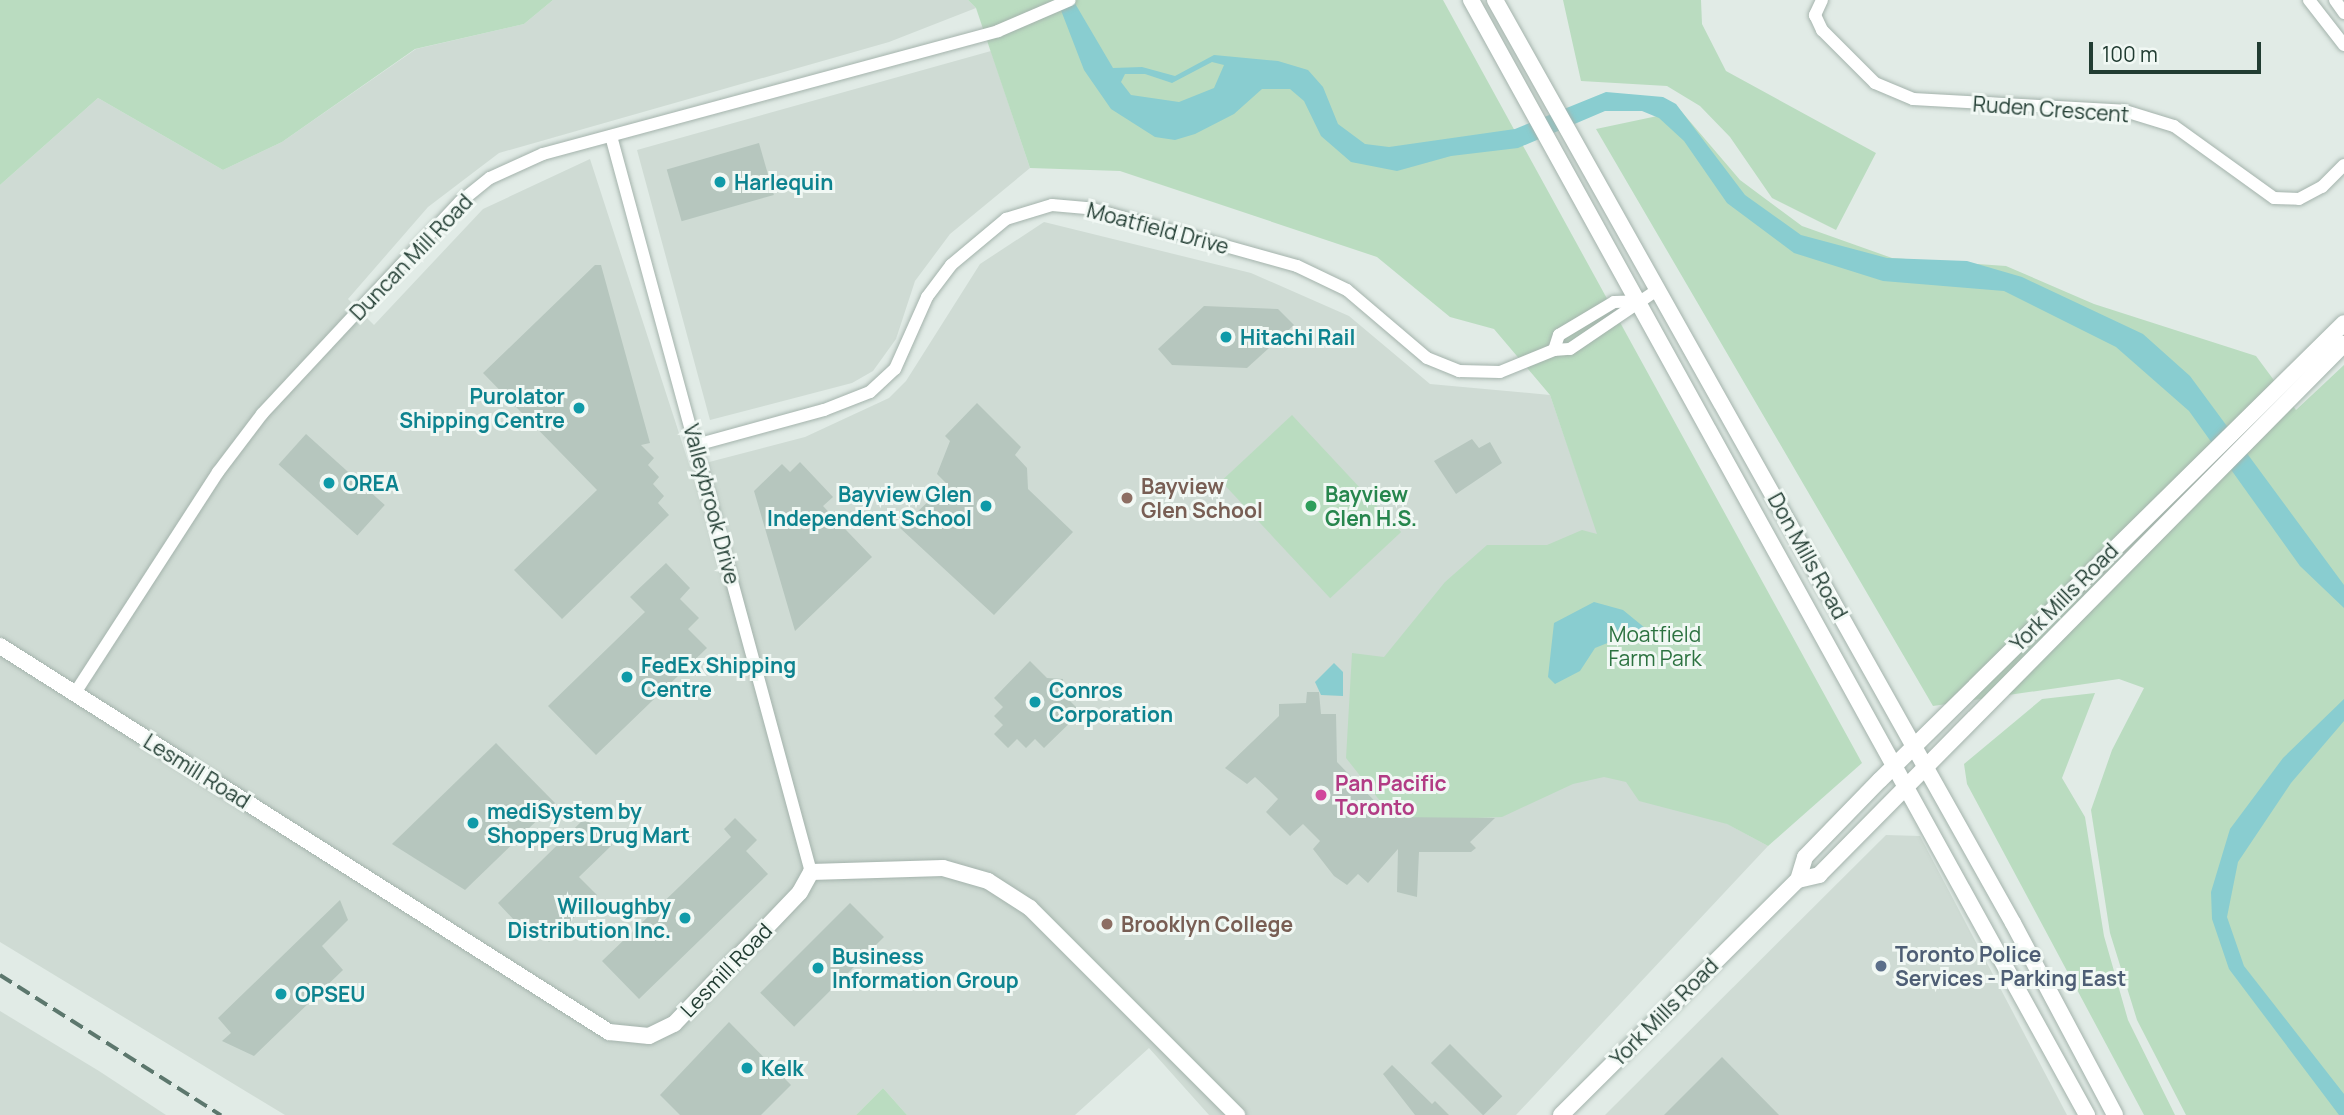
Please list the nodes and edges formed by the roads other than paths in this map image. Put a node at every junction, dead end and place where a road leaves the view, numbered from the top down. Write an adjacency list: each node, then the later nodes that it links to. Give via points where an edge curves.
1 (1070, 0): 9 (street, Duncan Mill Road, via 1018,24)
2 (1471, 0): 12 (main road, Don Mills Road)
3 (1495, 0): 11 (main road, Don Mills Road)
4 (1822, 0): 10 (street, Ruden Crescent, via 1815,15 1822,30 1875,83 1913,99 2125,111 2174,126 2274,198 2299,199 2322,187)
5 (2309, 0): 8 (street)
6 (2335, 0): 7 (street)
7 (2344, 13)
8 (2344, 45)
9 (611, 135): 16 (street, Valleybrook Drive); 18 (street, Duncan Mill Road, via 514,163 460,202 262,414 218,471)
10 (2344, 165)
11 (1657, 289): 12 (street, Moatfield Drive); 19 (main road, Don Mills Road)
12 (1638, 301): 15 (street, Moatfield Drive, via 1623,318 1570,349); 15 (street, Moatfield Drive, via 1614,302 1559,335); 20 (main road, Don Mills Road)
13 (2344, 323): 19 (main road, York Mills Road)
14 (2344, 344): 21 (main road, York Mills Road)
15 (1554, 350): 16 (street, Moatfield Drive, via 1500,372 1449,368 1427,358 1368,306 1322,276 1089,208 1052,205 1006,219 951,265 927,297 895,369 870,392 824,410)
16 (696, 445): 23 (street, Valleybrook Drive)
17 (0, 646): 18 (main road, Lesmill Road)
18 (75, 693): 23 (main road, Lesmill Road, via 609,1032 649,1036 674,1024 800,892)
19 (1913, 748): 20 (main road, York Mills Road); 21 (main road, Don Mills Road)
20 (1896, 765): 22 (main road, Don Mills Road); 24 (main road, York Mills Road, via 1805,857)
21 (1924, 768): 22 (main road, York Mills Road); 25 (main road, Don Mills Road)
22 (1907, 785): 24 (main road, York Mills Road, via 1819,875); 26 (main road, Don Mills Road)
23 (811, 872): 29 (main road, via 943,868 1009,892)
24 (1798, 880): 30 (main road, York Mills Road)
25 (2027, 951): 26 (main road); 27 (main road, Don Mills Road)
26 (2003, 961): 28 (main road, Don Mills Road)
27 (2087, 1063): 28 (main road); 32 (main road, Don Mills Road)
28 (2066, 1075): 31 (main road, Don Mills Road)
29 (1237, 1115)
30 (1561, 1115)
31 (2087, 1115)
32 (2115, 1115)

